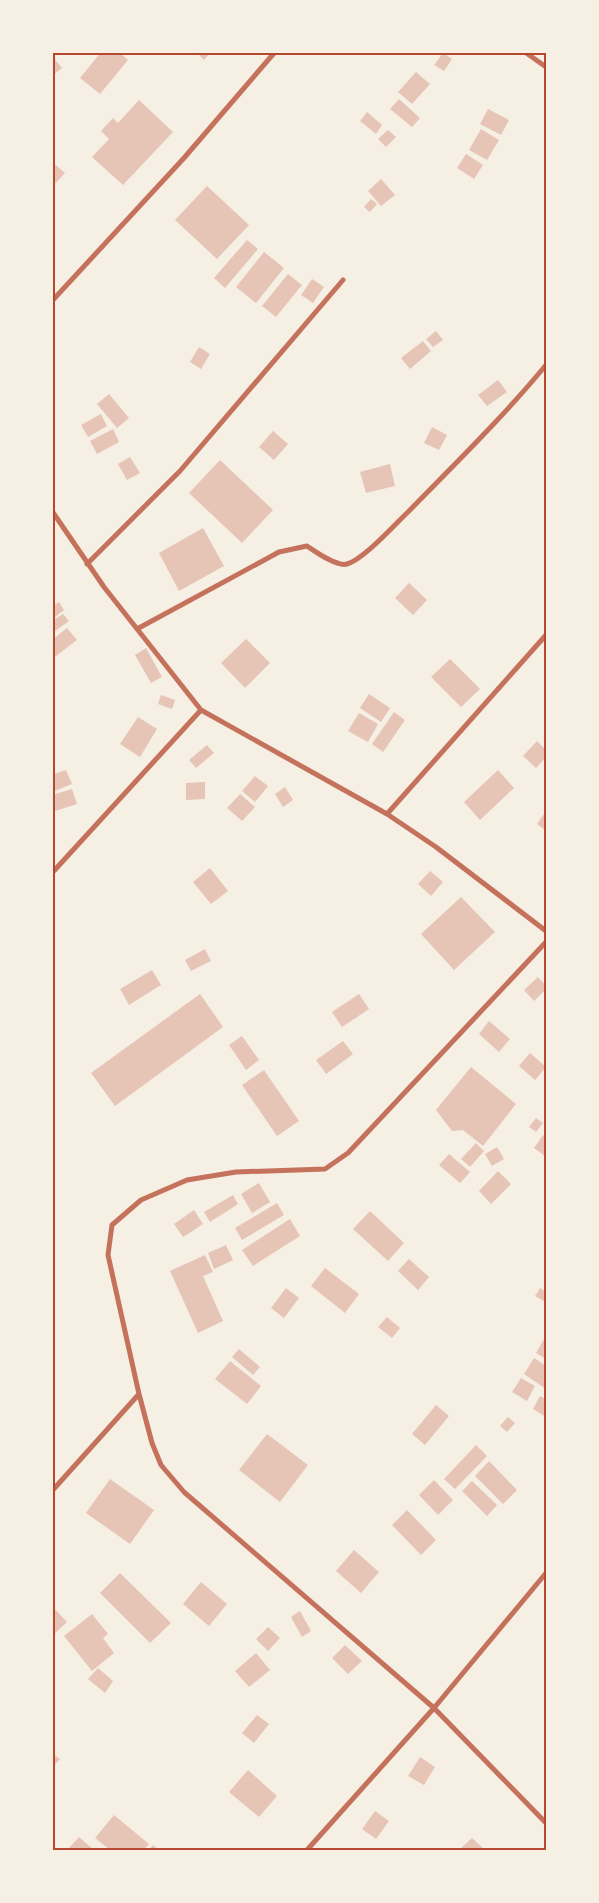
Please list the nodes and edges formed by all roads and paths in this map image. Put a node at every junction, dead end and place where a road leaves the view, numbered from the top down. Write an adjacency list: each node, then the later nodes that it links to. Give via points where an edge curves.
1 (275, 52): 5 (street, via 190,152)
2 (525, 52): 3 (street)
3 (546, 67)
4 (343, 280): 8 (street, via 180,471)
5 (52, 301)
6 (546, 365): 9 (street, via 517,400 446,473 357,559 340,565 306,546 279,552)
7 (52, 511): 8 (street)
8 (87, 564): 9 (street)
9 (137, 629): 11 (street)
10 (546, 636): 12 (street)
11 (201, 710): 12 (street); 13 (street)
12 (387, 814): 14 (street)
13 (52, 873)
14 (546, 931)
15 (546, 942): 16 (street, via 348,1153 325,1169 236,1172 187,1180 141,1200 112,1225 108,1255)
16 (139, 1394): 17 (street); 19 (street, via 161,1465 184,1492)
17 (52, 1491)
18 (546, 1573): 19 (street)
19 (434, 1708): 20 (street); 21 (street)
20 (546, 1823)
21 (307, 1850)

